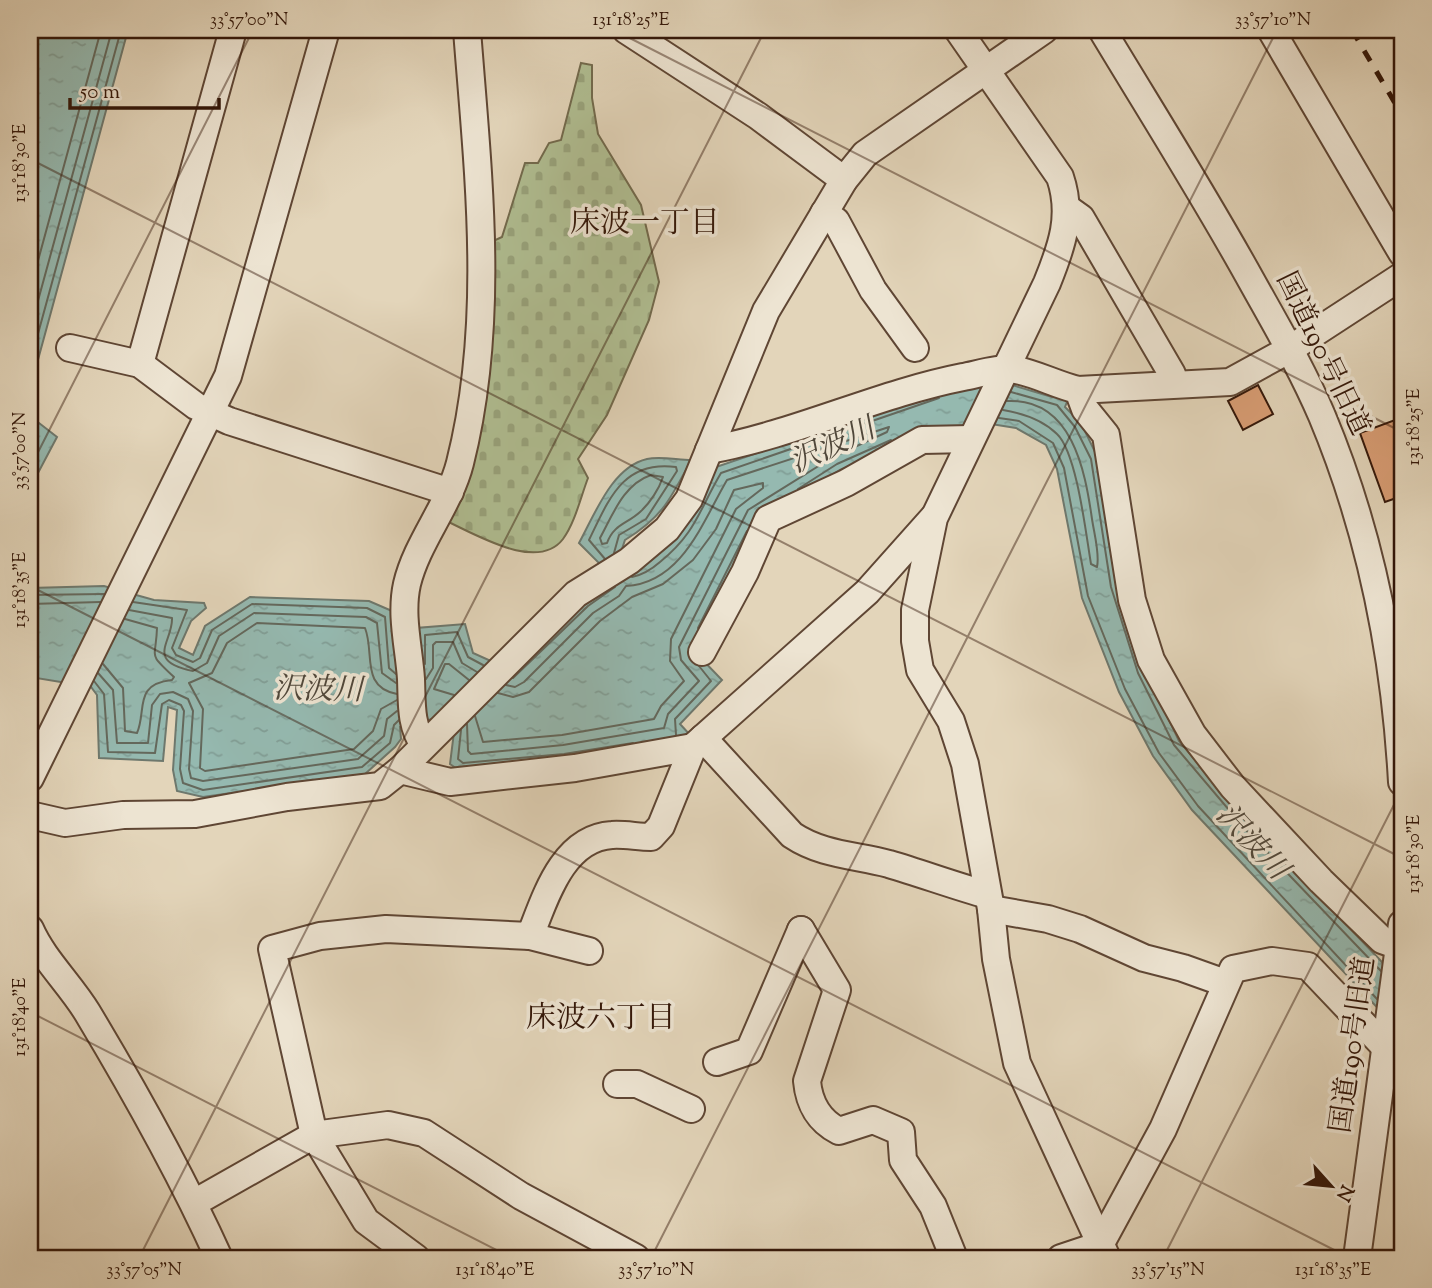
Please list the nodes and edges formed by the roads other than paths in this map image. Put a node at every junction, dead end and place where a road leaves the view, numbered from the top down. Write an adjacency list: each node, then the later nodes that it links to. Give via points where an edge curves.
1 (233, 30): 18 (street)
2 (326, 30): 22 (street, via 246,318)
3 (467, 30): 25 (street, via 481,284 473,387 460,463)
4 (626, 30): 10 (street, via 758,116)
5 (958, 30): 9 (street)
6 (1044, 30): 9 (street)
7 (1102, 30): 17 (street, 国道190号旧道)
8 (1270, 30): 13 (street)
9 (985, 68): 10 (street, via 865,154); 11 (street, via 1060,177)
10 (844, 180): 12 (street)
11 (1067, 208): 19 (street, via 1062,245); 20 (street, via 1081,218 1172,374)
12 (824, 213): 16 (street, via 836,221 873,290); 24 (street, via 765,311)
13 (1402, 253)
14 (1402, 276): 17 (street)
15 (70, 348): 18 (street)
16 (915, 348)
17 (1290, 349): 20 (street, via 1230,382); 32 (street, 国道190号旧道, via 1322,415 1368,550 1391,655)
18 (140, 364): 22 (street, via 196,407)
19 (1003, 374): 21 (street, via 1015,370); 23 (street); 24 (street, via 936,383)
20 (1172, 383): 21 (street)
21 (1081, 398): 37 (street, via 1106,435 1132,600 1151,660 1193,736 1233,787 1321,881 1382,940)
22 (213, 413): 25 (street); 31 (street)
23 (973, 435): 26 (street); 27 (street, via 922,440 846,484 768,519)
24 (709, 450): 28 (street, via 689,499 667,530 576,594 444,726)
25 (450, 492): 28 (street, via 407,583 404,610)
26 (934, 518): 29 (street, via 867,592); 34 (street, via 915,610 915,641 920,670 951,720 964,764)
27 (702, 652)
28 (419, 736): 30 (street)
29 (698, 742): 30 (street, via 575,768 450,782); 34 (street, via 807,845 888,864); 36 (street, via 661,825 650,837 610,835 590,842 565,862)
30 (400, 771): 33 (street, via 380,786 195,814 123,815 65,823)
31 (30, 778)
32 (1402, 782)
33 (30, 815)
34 (989, 902): 40 (street, via 1080,929 1144,958); 47 (street, via 1017,1063)
35 (30, 929): 39 (street)
36 (530, 936): 38 (street); 45 (street, via 386,929 320,936 272,948)
37 (1399, 946): 41 (street, 国道190号旧道)
38 (589, 951)
39 (37, 957): 46 (street, via 80,1000)
40 (1226, 983): 41 (street, via 1233,969 1254,963 1308,966); 47 (street)
41 (1386, 1040): 53 (street, 国道190号旧道)
42 (716, 1062): 51 (street, via 749,1051 801,930 837,990 807,1081 808,1094 819,1117 839,1131 873,1120 901,1132 903,1160 933,1206)
43 (617, 1084): 44 (street, via 637,1084)
44 (691, 1109)
45 (314, 1135): 46 (street); 49 (street, via 366,1221); 50 (street, via 388,1125 424,1133 521,1196)
46 (194, 1203): 48 (street)
47 (1104, 1252): 52 (street)
48 (219, 1258)
49 (416, 1258)
50 (636, 1258)
51 (954, 1258)
52 (1061, 1258)
53 (1357, 1258)

